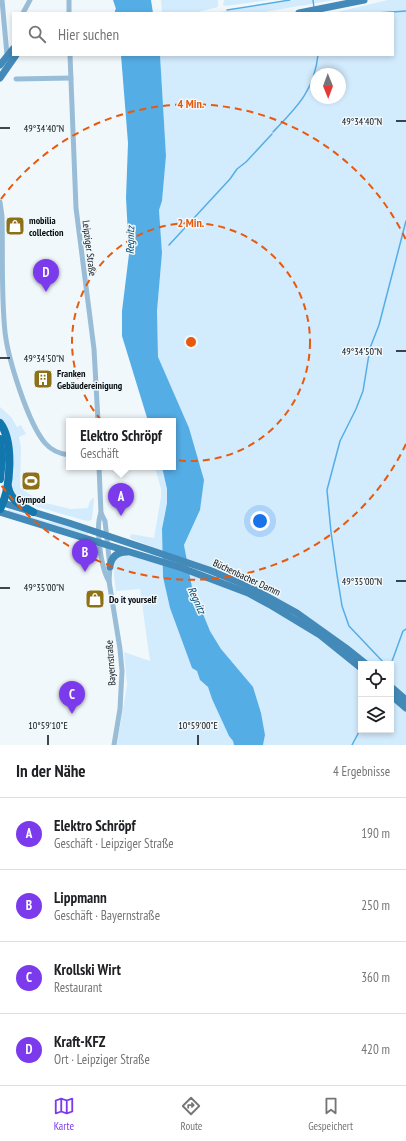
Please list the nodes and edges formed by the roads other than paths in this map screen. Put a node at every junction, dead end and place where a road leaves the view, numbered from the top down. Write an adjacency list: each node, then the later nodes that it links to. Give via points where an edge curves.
1 (2, 0): 9 (street)
2 (30, 0): 5 (street)
3 (69, 0): 6 (street)
4 (364, 0): 7 (main road)
5 (24, 12)
6 (69, 12)
7 (305, 12)
8 (12, 50): 9 (main road)
9 (7, 55): 12 (main road)
10 (15, 56): 13 (main road)
11 (70, 56): 14 (street, Leipziger Straße)
12 (0, 65)
13 (0, 78)
14 (71, 78): 15 (street); 17 (street, Leipziger Straße, via 76,208 94,349)
15 (16, 79)
16 (0, 202): 20 (street, via 3,304 6,334 15,373 30,416 44,442)
17 (98, 418)
18 (0, 423): 22 (highway, via 6,432 9,462)
19 (0, 440): 22 (highway)
20 (66, 454)
21 (99, 470): 26 (street)
22 (2, 477): 23 (highway); 25 (highway, via 14,500)
23 (1, 505): 25 (main road, Büchenbacher Damm)
24 (0, 512): 29 (main road, Büchenbacher Damm)
25 (33, 512): 27 (main road, Büchenbacher Damm)
26 (101, 513): 27 (street); 28 (street)
27 (98, 532): 28 (main road, Büchenbacher Damm); 29 (street)
28 (106, 535): 30 (street); 33 (main road, Büchenbacher Damm)
29 (99, 543): 30 (main road, Büchenbacher Damm); 34 (street, Bayernstraße)
30 (107, 545): 31 (main road, Büchenbacher Damm); 32 (street, Bayernstraße)
31 (131, 552): 32 (main road, via 116,554 111,560); 33 (main road, Büchenbacher Damm)
32 (110, 567): 34 (street, Bayernstraße)
33 (208, 573): 35 (main road, Büchenbacher Damm)
34 (109, 581): 42 (street, Bayernstraße, via 122,671 120,709)
35 (321, 633): 36 (main road, Büchenbacher Damm); 37 (main road, Büchenbacher Damm)
36 (362, 661)
37 (358, 665)
38 (394, 689): 40 (main road)
39 (393, 697): 41 (main road)
40 (406, 700)
41 (406, 708)
42 (114, 745)

